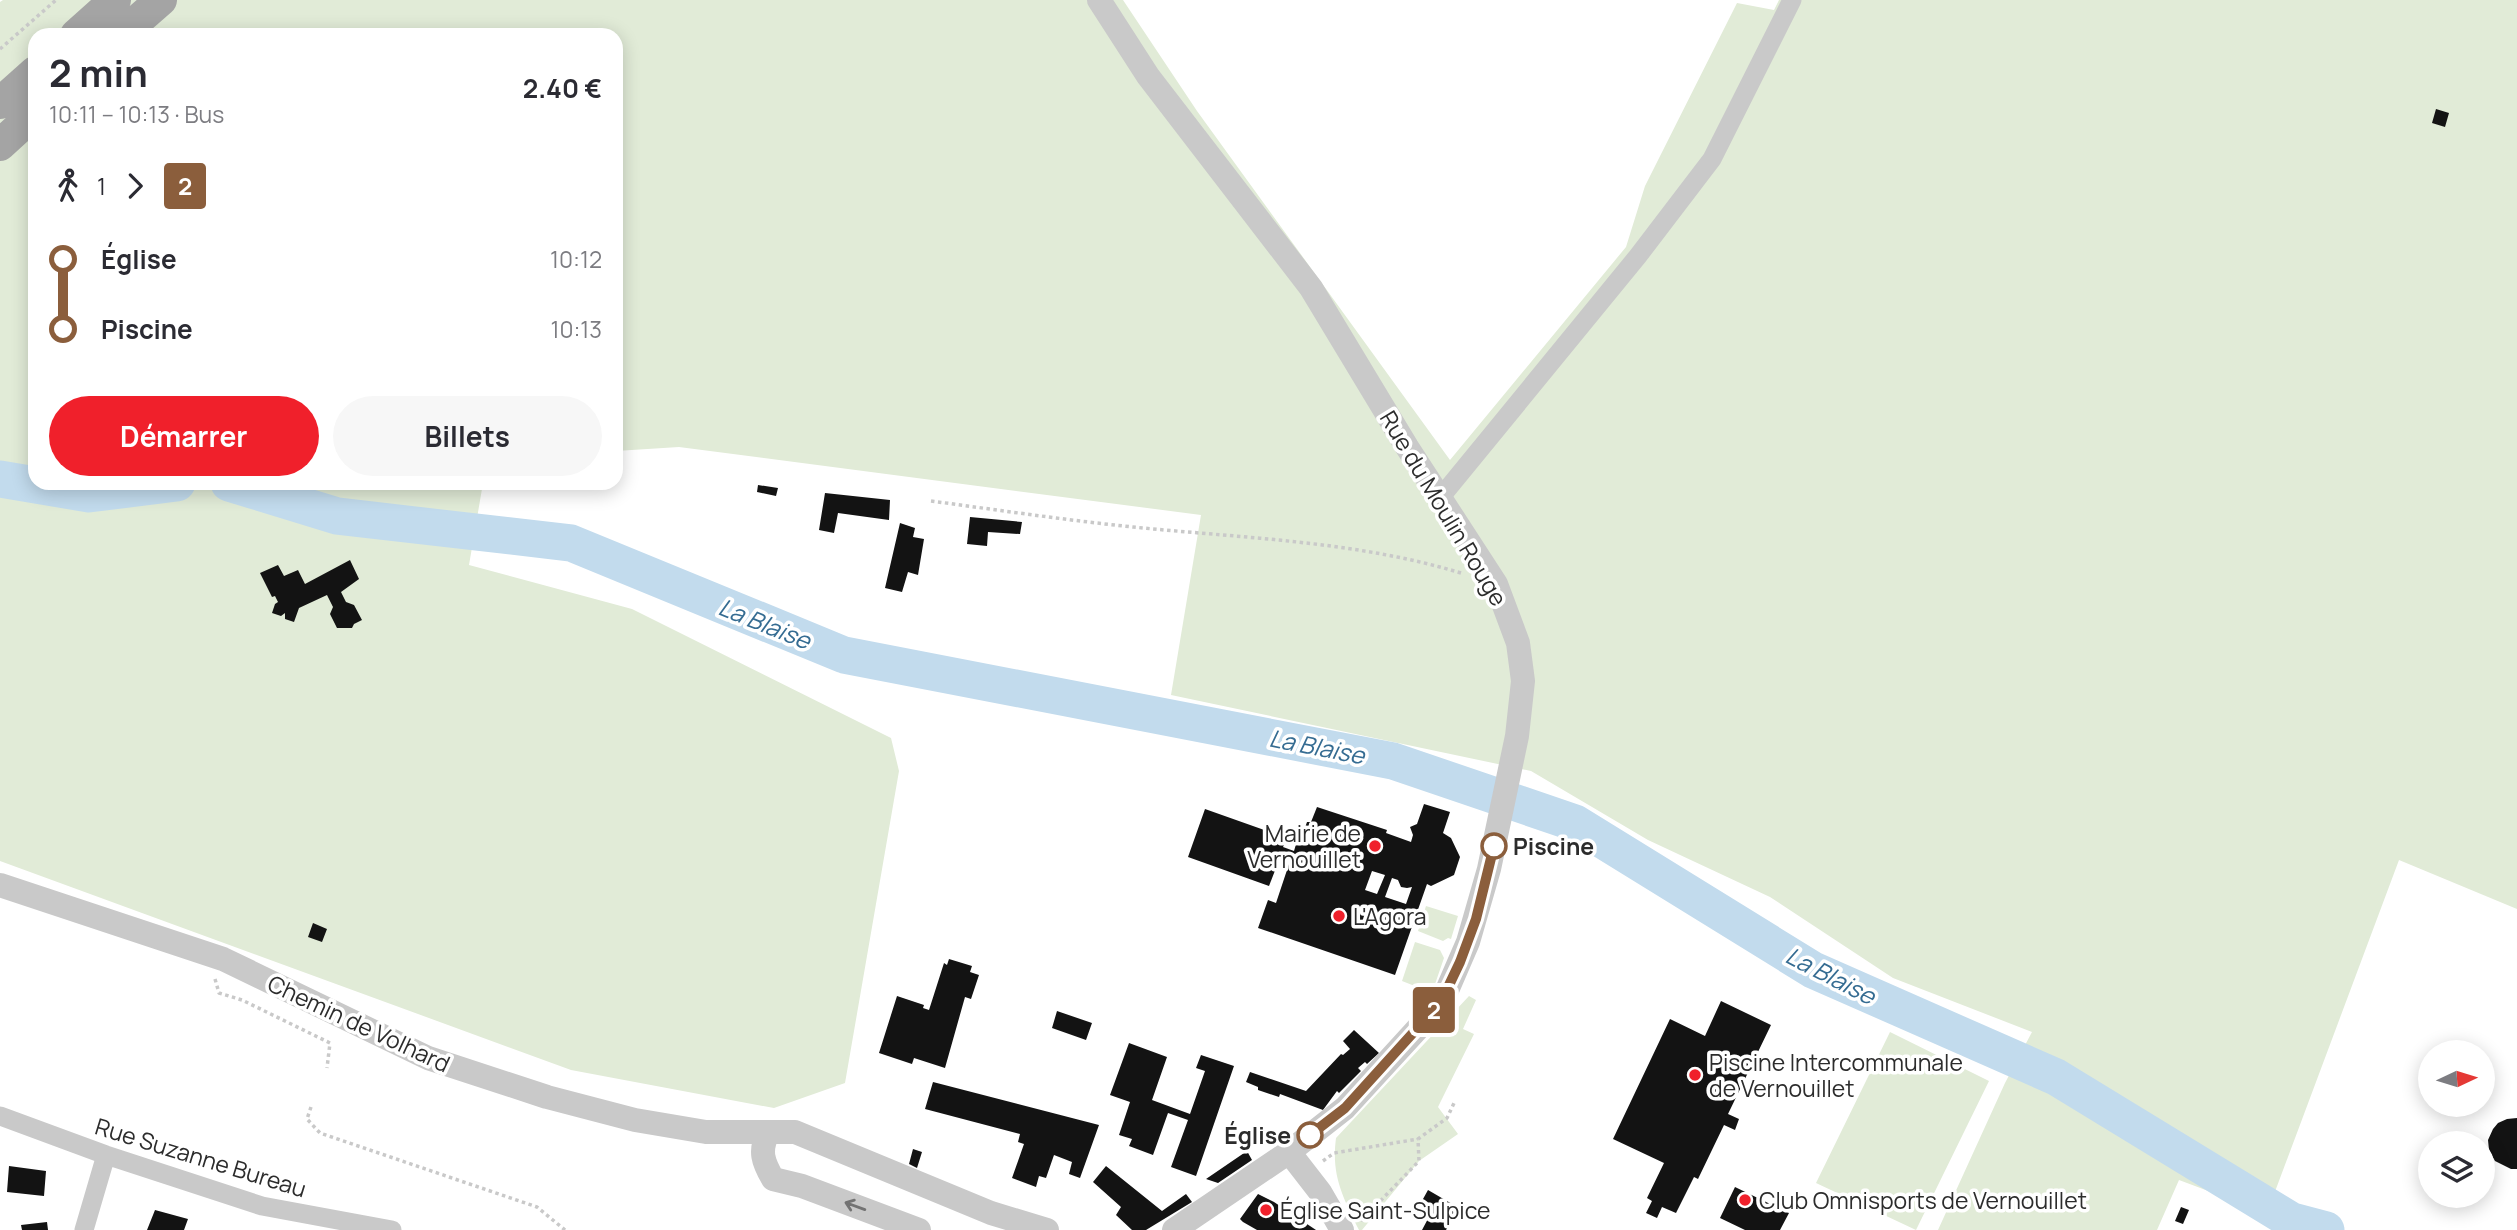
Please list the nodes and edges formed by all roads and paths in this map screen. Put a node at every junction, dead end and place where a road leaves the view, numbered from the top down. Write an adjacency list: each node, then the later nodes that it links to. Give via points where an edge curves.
1 (55, 0): 8 (path)
2 (115, 0): 6 (main road)
3 (160, 0): 7 (main road)
4 (1099, 0): 13 (street, Rue du Moulin Rouge, via 1147,76 1311,288)
5 (1792, 0): 13 (street, via 1712,159)
6 (84, 28)
7 (129, 28)
8 (0, 49)
9 (28, 78): 10 (main road)
10 (0, 103)
11 (28, 119): 12 (main road)
12 (0, 145)
13 (1440, 498): 15 (street, Rue du Moulin Rouge)
14 (931, 501): 15 (path, via 1368,553 1435,565)
15 (1496, 584): 24 (street, Rue du Moulin Rouge, via 1518,643 1523,681 1517,736 1476,919 1441,1002 1345,1108)
16 (0, 885): 17 (street, Chemin de Volhard)
17 (223, 959): 18 (path, via 214,979 219,993 330,1043); 22 (street, Chemin de Volhard, via 428,1058 547,1097 706,1132)
18 (327, 1068)
19 (1455, 1101): 23 (path, via 1447,1118)
20 (310, 1107): 29 (path, via 306,1119 320,1133 537,1207)
21 (0, 1116): 25 (street, Rue Suzanne Bureau)
22 (768, 1133): 30 (street, one-way to 22, via 773,1179 763,1162 762,1146); 31 (street, Chemin de Volhard, via 795,1132 991,1213)
23 (1418, 1139): 26 (path, via 1334,1153); 34 (path, via 1419,1160)
24 (1289, 1152): 26 (street); 32 (street)
25 (106, 1155): 27 (street); 28 (street, Rue Suzanne Bureau, via 262,1206)
26 (1305, 1174): 33 (street)
27 (84, 1230)
28 (392, 1230)
29 (565, 1230)
30 (919, 1230)
31 (1047, 1230)
32 (1174, 1230)
33 (1342, 1230)
34 (1352, 1230)

